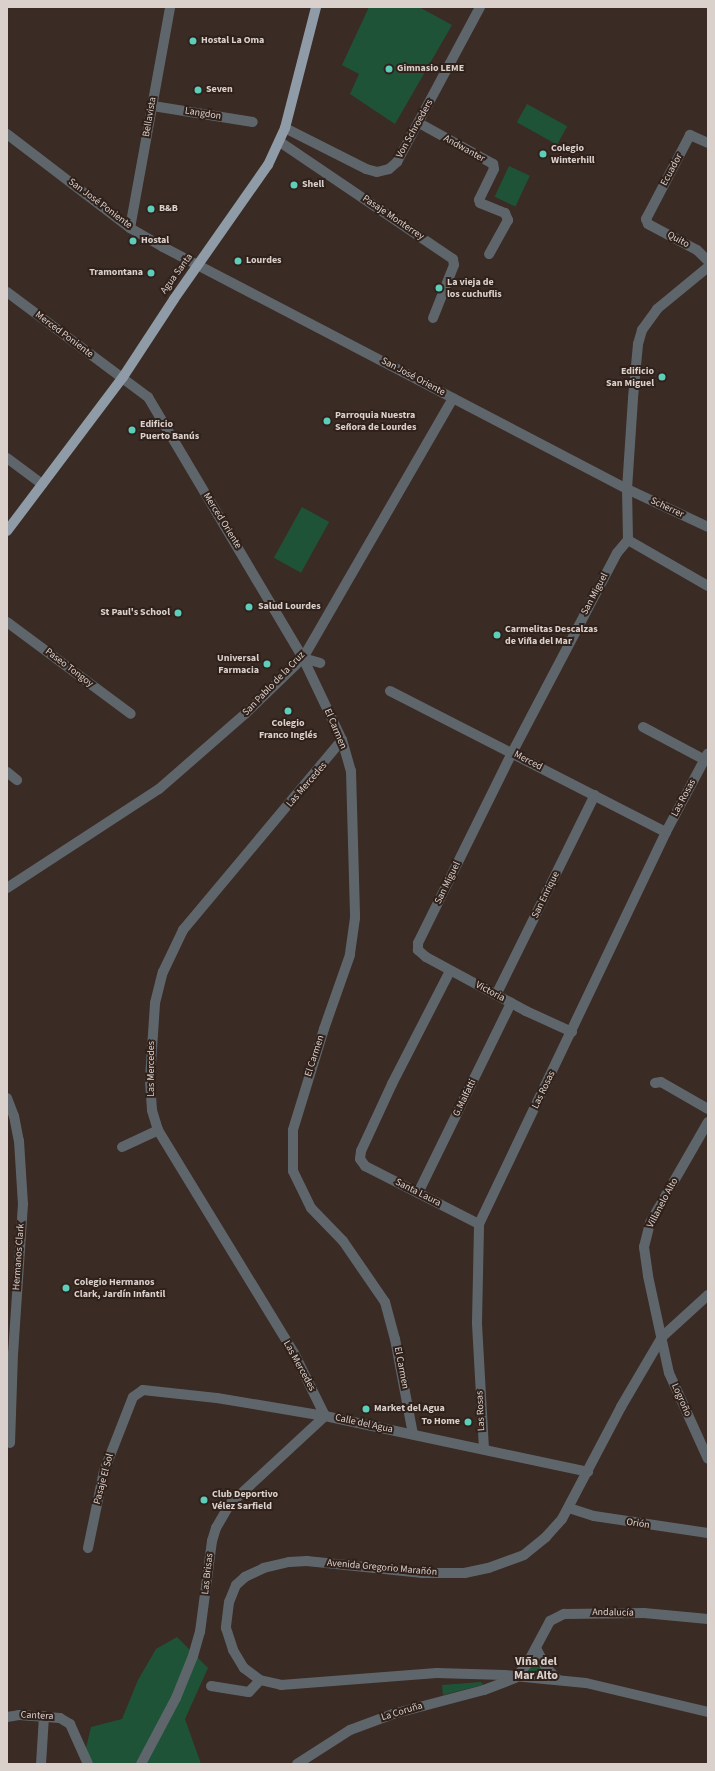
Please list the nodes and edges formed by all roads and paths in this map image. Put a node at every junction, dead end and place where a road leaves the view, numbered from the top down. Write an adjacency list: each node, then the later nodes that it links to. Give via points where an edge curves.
1 (170, 7): 4 (street, Bellavista)
2 (316, 7): 7 (main road, Agua Santa)
3 (480, 7): 6 (street, Von Schroeders)
4 (153, 106): 5 (street, Langdon); 12 (street, Bellavista)
5 (253, 122)
6 (418, 123): 7 (street, Von Schroeders, via 397,162 389,169 377,172 366,169); 13 (street, Andwanter, via 493,164 494,169 479,200 480,203 505,213 508,220)
7 (285, 128): 9 (main road, Agua Santa)
8 (7, 134): 12 (street, San José Poniente)
9 (280, 142): 15 (main road, Agua Santa, via 259,179); 18 (street, Pasaje Monterrey, via 453,259 454,265)
10 (708, 143): 11 (street, Ecuador, via 690,136)
11 (646, 221): 14 (street, Quito, via 697,250)
12 (130, 228): 15 (street, San José Poniente)
13 (489, 254)
14 (708, 261)
15 (199, 265): 19 (main road, Agua Santa); 20 (street, San José Oriente)
16 (708, 267): 23 (street, via 657,309 646,322 639,337)
17 (7, 292): 19 (street, Merced Poniente)
18 (433, 318)
19 (123, 377): 22 (main road, Agua Santa); 29 (street, Merced Oriente, via 148,397)
20 (453, 398): 23 (street, San José Oriente); 29 (street, San Pablo de la Cruz)
21 (7, 458): 22 (street)
22 (42, 484): 25 (main road, Agua Santa)
23 (627, 489): 24 (street, Scherrer); 26 (street)
24 (708, 527)
25 (7, 531)
26 (628, 540): 27 (street); 35 (street, San Miguel, via 616,553)
27 (708, 586)
28 (7, 622): 32 (street, Paseo Tongoy)
29 (303, 658): 30 (street); 34 (street, El Carmen); 41 (street, San Pablo de la Cruz, via 245,714 160,789)
30 (320, 663)
31 (390, 691): 35 (street, Merced)
32 (131, 714)
33 (642, 727): 36 (street)
34 (342, 740): 51 (street, Las Mercedes, via 183,930 169,960 155,1003 152,1110); 59 (street, El Carmen, via 351,771 355,918 350,955 293,1130 293,1171 311,1208 343,1241 385,1302 395,1339)
35 (512, 753): 39 (street, Merced); 42 (street, San Miguel)
36 (706, 756): 40 (street, Las Rosas)
37 (7, 772): 38 (street)
38 (17, 780)
39 (595, 795): 40 (street, Merced); 44 (street, San Enrique)
40 (666, 832): 46 (street, Las Rosas)
41 (7, 888)
42 (418, 943): 43 (street, Victoria, via 418,950)
43 (450, 971): 44 (street, Victoria); 53 (street, Santa Laura, via 392,1084 360,1159 364,1166)
44 (496, 995): 45 (street, Victoria)
45 (511, 1003): 46 (street, Victoria); 53 (street, G.Malfatti)
46 (572, 1032): 54 (street, Las Rosas)
47 (655, 1083): 49 (street, via 661,1082)
48 (7, 1098): 60 (street, Hermanos Clark, via 19,1141 23,1204)
49 (708, 1109)
50 (708, 1122): 56 (street, Villanelo Alto, via 650,1223 644,1247)
51 (158, 1130): 52 (street); 58 (street, Las Mercedes, via 294,1353)
52 (122, 1147)
53 (418, 1193): 54 (street, Santa Laura)
54 (479, 1224): 61 (street, Las Rosas, via 477,1322)
55 (708, 1295): 56 (street, Avenida Gregorio Marañón)
56 (662, 1338): 62 (street, Logroño, via 670,1373); 63 (street, Avenida Gregorio Marañón, via 621,1407)
57 (138, 1392): 58 (street, Calle del Agua, via 152,1390 217,1398); 66 (street, Pasaje El Sol, via 133,1397 104,1471)
58 (325, 1416): 59 (street, Calle del Agua); 78 (street, Las Brisas, via 230,1504 216,1528 212,1541 202,1625 193,1656 176,1698)
59 (413, 1434): 61 (street, Calle del Agua)
60 (10, 1443)
61 (484, 1449): 63 (street, Calle del Agua)
62 (708, 1459)
63 (588, 1472): 64 (street, Avenida Gregorio Marañón)
64 (568, 1508): 65 (street, Orión, via 594,1516); 71 (street, Avenida Gregorio Marañón, via 546,1537 524,1555 473,1572 423,1573 289,1562 264,1568 245,1577 236,1585 229,1602 226,1628 233,1650 244,1668)
65 (708, 1533)
66 (88, 1548)
67 (708, 1619): 68 (street, Andalucía, via 644,1613 564,1614 550,1621)
68 (536, 1648): 69 (street, Andalucía); 70 (street, via 545,1666)
69 (516, 1678): 70 (street, Avenida Gregorio Marañón); 71 (street, Avenida Gregorio Marañón, via 504,1675 437,1673 281,1685); 79 (street, La Coruña, via 484,1690 392,1714 350,1730)
70 (557, 1679): 73 (street, Avenida Gregorio Marañón, via 621,1690)
71 (260, 1680): 72 (street, via 249,1692)
72 (211, 1686)
73 (708, 1712)
74 (44, 1716): 75 (street, Cantera); 76 (street); 77 (street, Cantera, via 60,1718 70,1724)
75 (7, 1717)
76 (41, 1764)
77 (88, 1764)
78 (141, 1764)
79 (297, 1764)

